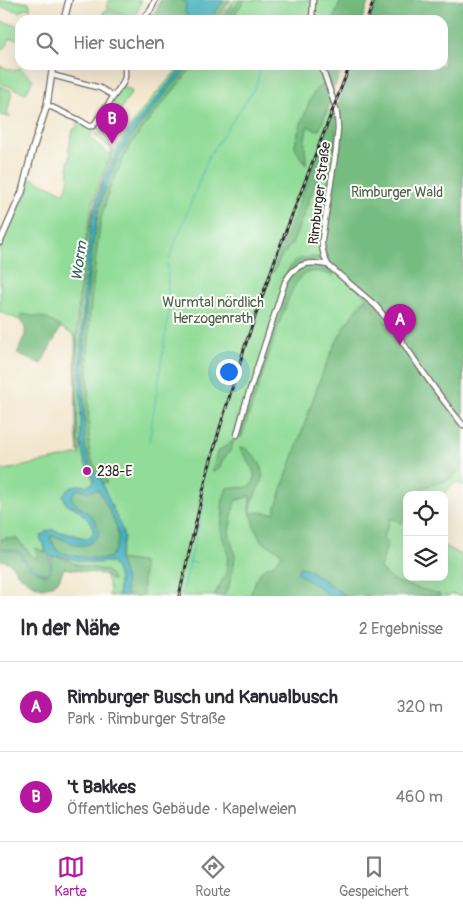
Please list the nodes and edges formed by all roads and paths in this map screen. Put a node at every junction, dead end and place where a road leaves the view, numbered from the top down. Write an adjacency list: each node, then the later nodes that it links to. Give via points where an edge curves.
1 (69, 0): 4 (street)
2 (155, 0): 5 (street)
3 (313, 0): 6 (street)
4 (65, 15)
5 (146, 15)
6 (312, 15)
7 (52, 70): 10 (street)
8 (125, 70): 11 (street, via 125,80)
9 (323, 70): 14 (street, Rimburger Straße, via 338,120 321,245)
10 (52, 75): 11 (street, via 100,88); 12 (street)
11 (114, 96): 12 (street, via 91,127)
12 (47, 105): 13 (street, via 21,196)
13 (0, 242)
14 (328, 265): 15 (street, via 376,306); 16 (street, via 313,263 299,266 285,282)
15 (463, 425)
16 (237, 435)

